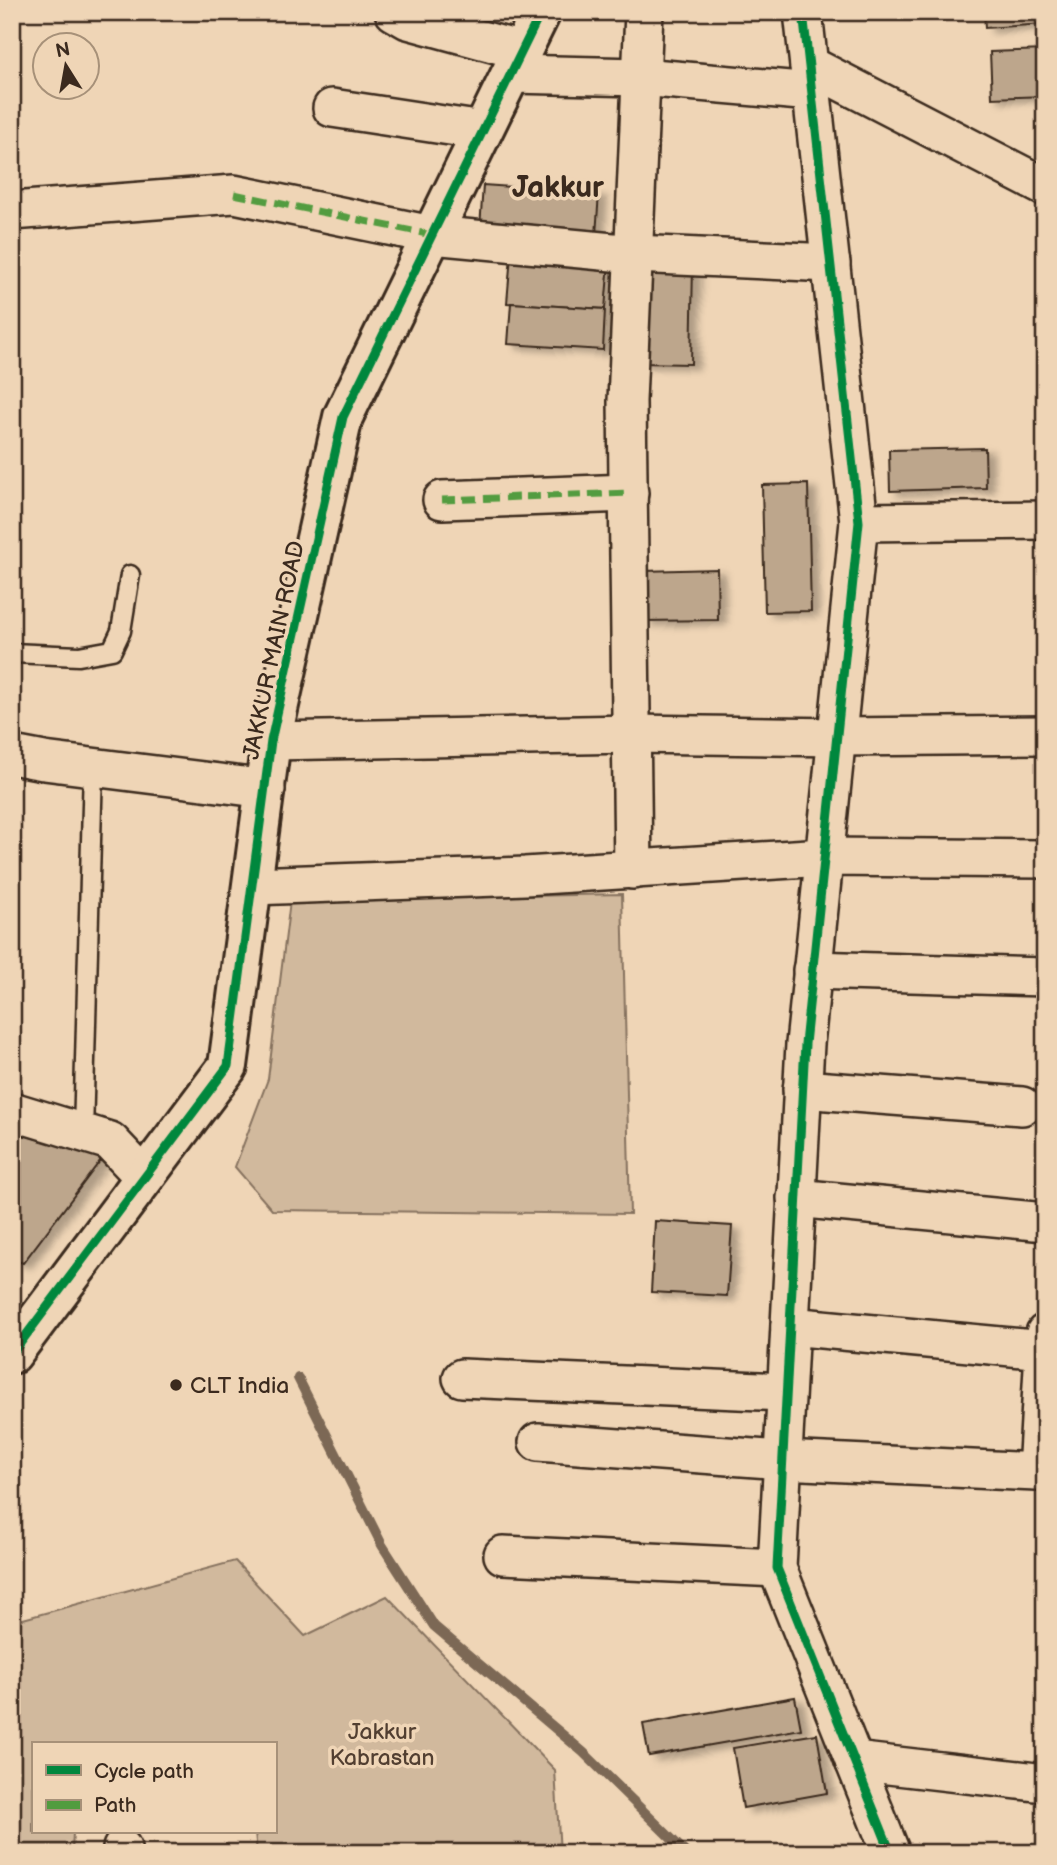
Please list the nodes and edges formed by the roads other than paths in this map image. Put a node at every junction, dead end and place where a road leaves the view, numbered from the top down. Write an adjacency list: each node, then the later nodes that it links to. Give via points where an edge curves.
1 (394, 12): 5 (street)
2 (541, 12): 5 (street, JAKKUR MAIN ROAD)
3 (644, 12): 6 (street)
4 (803, 12): 7 (street)
5 (516, 63): 6 (street); 9 (street, JAKKUR MAIN ROAD)
6 (641, 77): 7 (street); 13 (street)
7 (810, 79): 10 (street); 14 (street)
8 (332, 108): 9 (street)
9 (483, 131): 12 (street, JAKKUR MAIN ROAD)
10 (1045, 187)
11 (12, 211): 12 (street, via 234,194)
12 (432, 235): 13 (street); 24 (street, JAKKUR MAIN ROAD, via 343,417)
13 (634, 254): 14 (street); 15 (street, via 627,401)
14 (831, 263): 18 (street)
15 (629, 493): 16 (street); 21 (street)
16 (442, 500)
17 (1045, 520): 18 (street)
18 (859, 522): 23 (street)
19 (130, 575): 20 (lane, via 121,631 111,650 79,656)
20 (12, 653)
21 (632, 734): 23 (street); 24 (street); 30 (street)
22 (1045, 735): 23 (street)
23 (837, 737): 28 (street)
24 (271, 741): 27 (street, JAKKUR MAIN ROAD)
25 (12, 755): 26 (street)
26 (93, 768): 27 (street); 37 (lane)
27 (265, 789): 31 (street, JAKKUR MAIN ROAD)
28 (824, 857): 29 (street); 30 (street); 32 (street)
29 (1045, 859)
30 (633, 870): 31 (street)
31 (252, 886): 38 (street, JAKKUR MAIN ROAD, via 228,1066)
32 (812, 970): 33 (street); 34 (street)
33 (1045, 977)
34 (802, 1089): 35 (street); 39 (street)
35 (1022, 1106)
36 (12, 1111): 37 (street)
37 (83, 1133): 38 (street, via 110,1141)
38 (144, 1177): 44 (street, JAKKUR MAIN ROAD)
39 (796, 1198): 40 (street); 41 (street)
40 (1045, 1222)
41 (790, 1326): 43 (street); 46 (street)
42 (1045, 1333): 43 (street)
43 (1044, 1350): 49 (street)
44 (12, 1354)
45 (463, 1378): 46 (street)
46 (786, 1392): 48 (street)
47 (538, 1442): 48 (street)
48 (782, 1460): 49 (street); 51 (street)
49 (1041, 1473)
50 (503, 1555): 51 (street)
51 (777, 1568): 52 (street)
52 (854, 1761): 53 (street); 54 (street)
53 (1045, 1783)
54 (891, 1853)

